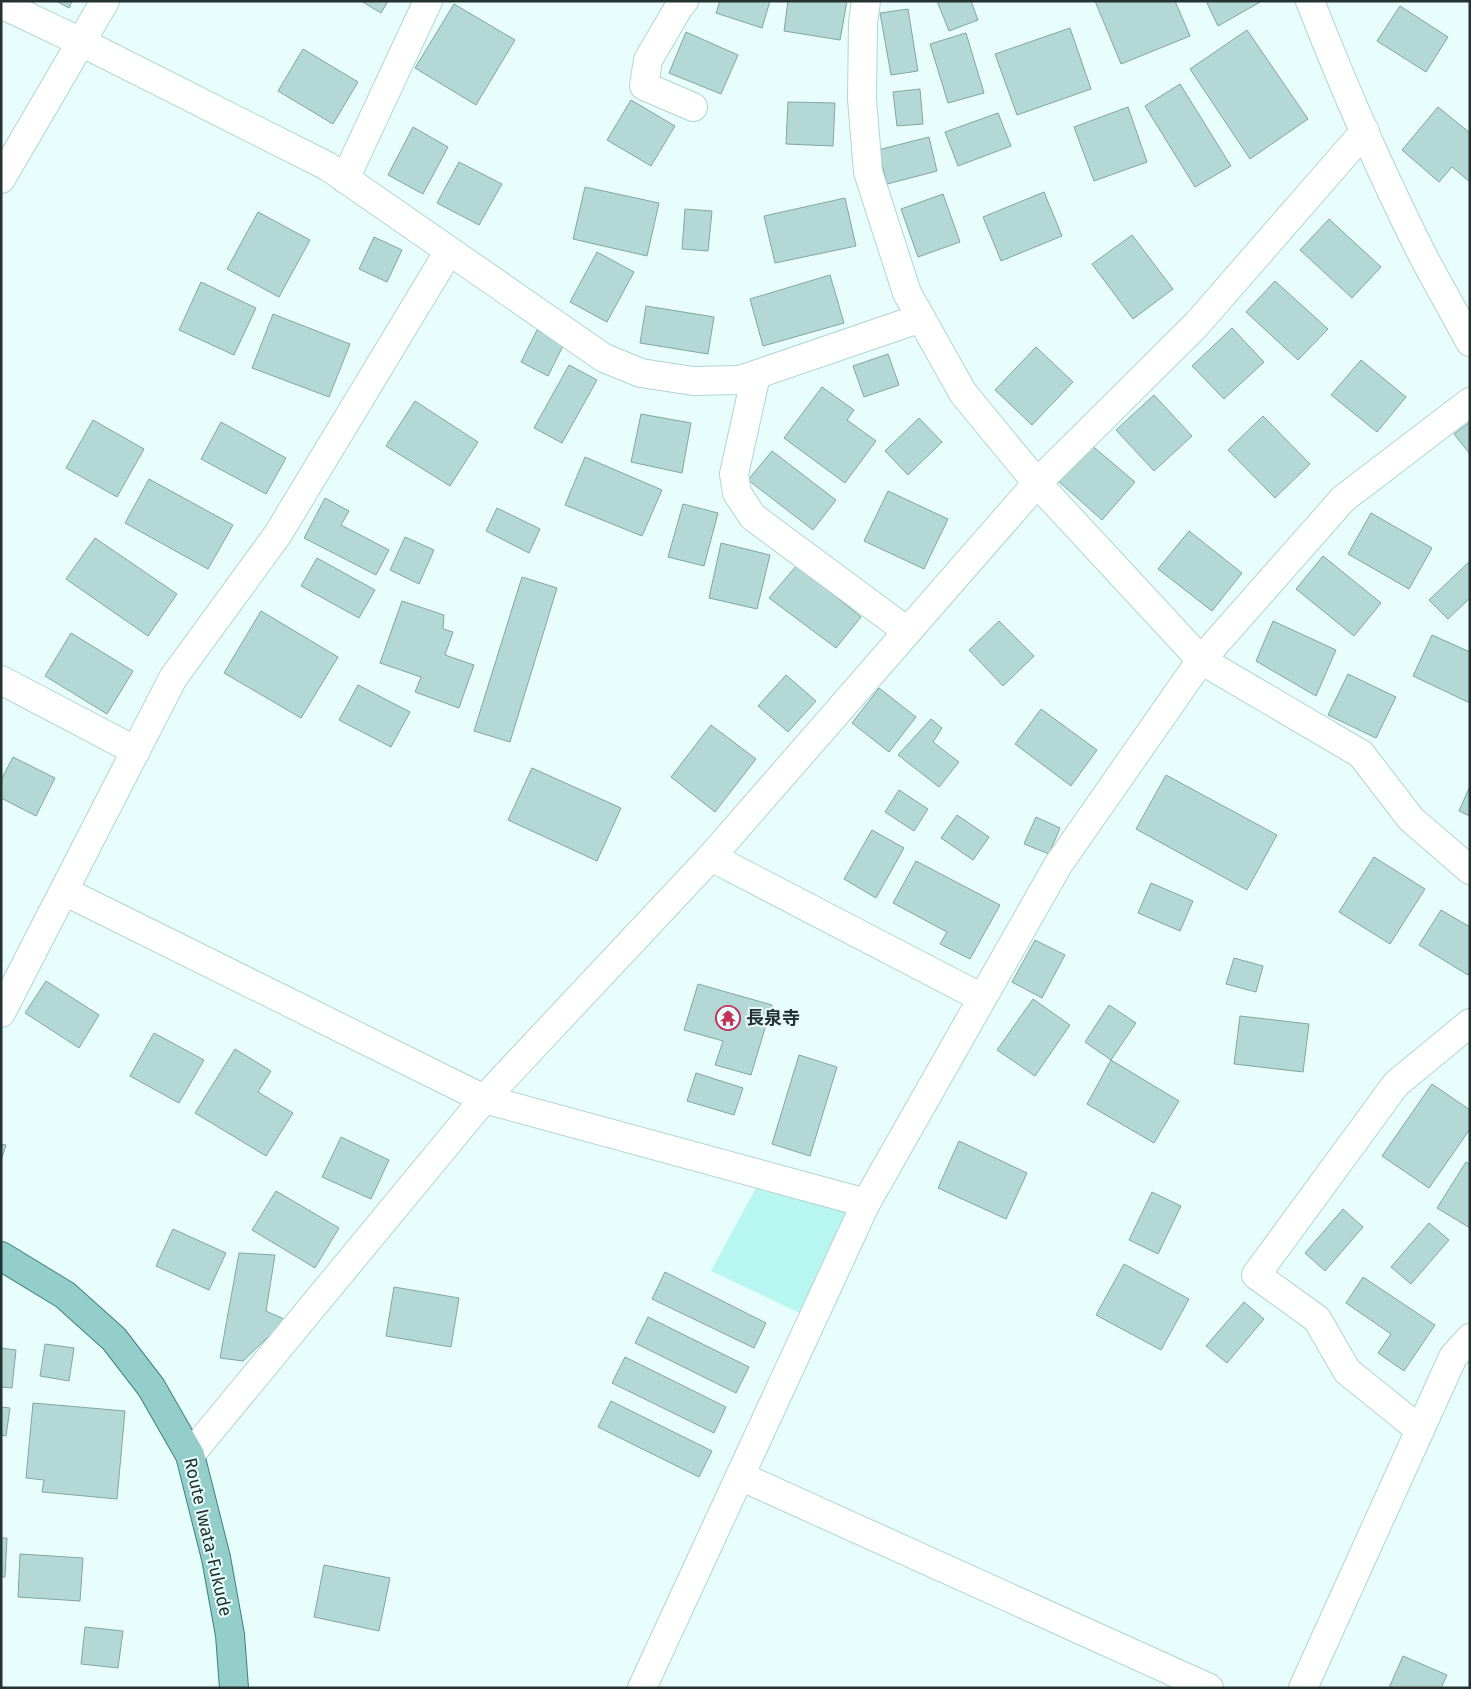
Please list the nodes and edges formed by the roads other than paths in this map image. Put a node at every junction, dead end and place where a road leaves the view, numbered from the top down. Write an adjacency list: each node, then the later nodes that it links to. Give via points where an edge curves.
1 (105, 1): 7 (street)
2 (428, 1): 10 (street)
3 (684, 1): 8 (street, via 648,60 644,86)
4 (866, 1): 13 (street, via 862,99 868,172 907,293)
5 (1310, 1): 9 (street)
6 (1, 4): 7 (street)
7 (81, 42): 10 (street, via 327,166); 11 (street)
8 (693, 107)
9 (1365, 131): 14 (street, via 1424,258); 17 (street, via 1197,324)
10 (345, 179): 12 (street)
11 (1, 180)
12 (448, 251): 15 (street, via 604,358 641,373 693,380 740,380); 21 (street, via 278,534 173,678)
13 (921, 318): 15 (street); 17 (street, via 963,393)
14 (1470, 342)
15 (756, 375): 18 (street, via 734,474 737,493 753,517)
16 (1470, 402): 19 (street, via 1344,499)
17 (1037, 483): 18 (street); 19 (street)
18 (907, 631): 22 (street)
19 (1202, 660): 23 (street, via 1361,754 1411,819); 25 (street, via 1058,864)
20 (1, 680): 21 (street)
21 (136, 751): 24 (street)
22 (711, 857): 25 (street); 28 (street)
23 (1470, 870)
24 (64, 891): 26 (street); 28 (street)
25 (982, 998): 29 (street)
26 (1, 1013)
27 (1470, 1023): 32 (street, via 1396,1084 1256,1275 1317,1319 1347,1371)
28 (484, 1099): 29 (street); 33 (street)
29 (866, 1203): 34 (street)
30 (1, 1256): 33 (main road, Route Iwata-Fukude, via 65,1295 114,1339 150,1387)
31 (1470, 1338): 32 (street, via 1453,1357)
32 (1420, 1430): 38 (street)
33 (190, 1455): 35 (main road, Route Iwata-Fukude, via 218,1567 230,1635)
34 (740, 1476): 36 (street); 37 (street)
35 (234, 1688)
36 (642, 1688)
37 (1209, 1688)
38 (1303, 1688)

